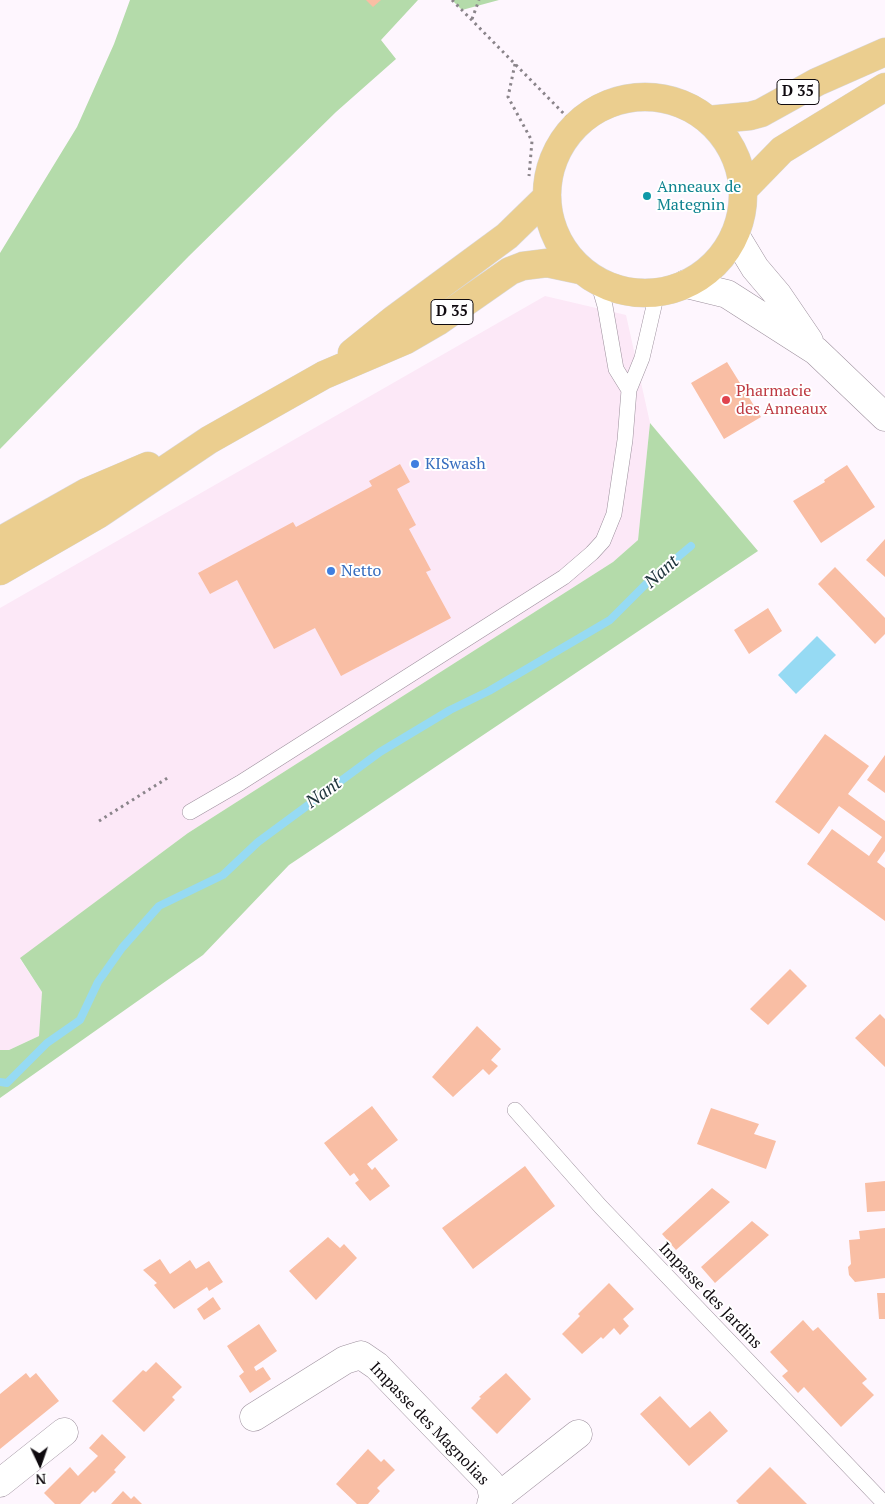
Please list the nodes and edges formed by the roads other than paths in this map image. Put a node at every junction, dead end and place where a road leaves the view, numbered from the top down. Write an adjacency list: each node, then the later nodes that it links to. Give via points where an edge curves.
1 (885, 52): 3 (main road, D 35, via 817,82 761,113)
2 (885, 88): 4 (main road, D 35, via 782,150)
3 (708, 120): 4 (main road, via 730,144); 5 (main road, via 681,103 649,96 602,106 575,125 562,141 547,179)
4 (744, 189): 6 (main road)
5 (546, 198): 7 (main road, via 556,238 566,255); 11 (main road, D 35, via 507,236 393,320)
6 (736, 234): 8 (main road, via 710,269); 10 (street, via 755,268)
7 (589, 276): 9 (main road, via 616,289); 11 (main road, D 35, via 546,263 523,266 510,271 406,340); 12 (lane, via 605,306 616,369)
8 (686, 284): 9 (main road); 10 (street, via 727,294)
9 (657, 293): 12 (lane, via 642,358)
10 (816, 351): 13 (street)
11 (324, 376): 14 (main road, D 35)
12 (628, 390): 17 (lane, via 625,440 614,514 603,541 592,553 564,577)
13 (885, 417)
14 (209, 440): 15 (main road, D 35, via 87,492); 16 (main road, D 35, via 100,514)
15 (0, 541)
16 (0, 571)
17 (190, 812)
18 (515, 1110): 24 (lane, Impasse des Jardins, via 600,1206)
19 (254, 1417): 23 (street, Impasse des Magnolias, via 345,1360 361,1355 377,1366 490,1483)
20 (64, 1432): 22 (street)
21 (578, 1434): 23 (street, Impasse des Magnolias)
22 (0, 1483)
23 (492, 1502)
24 (885, 1504)

